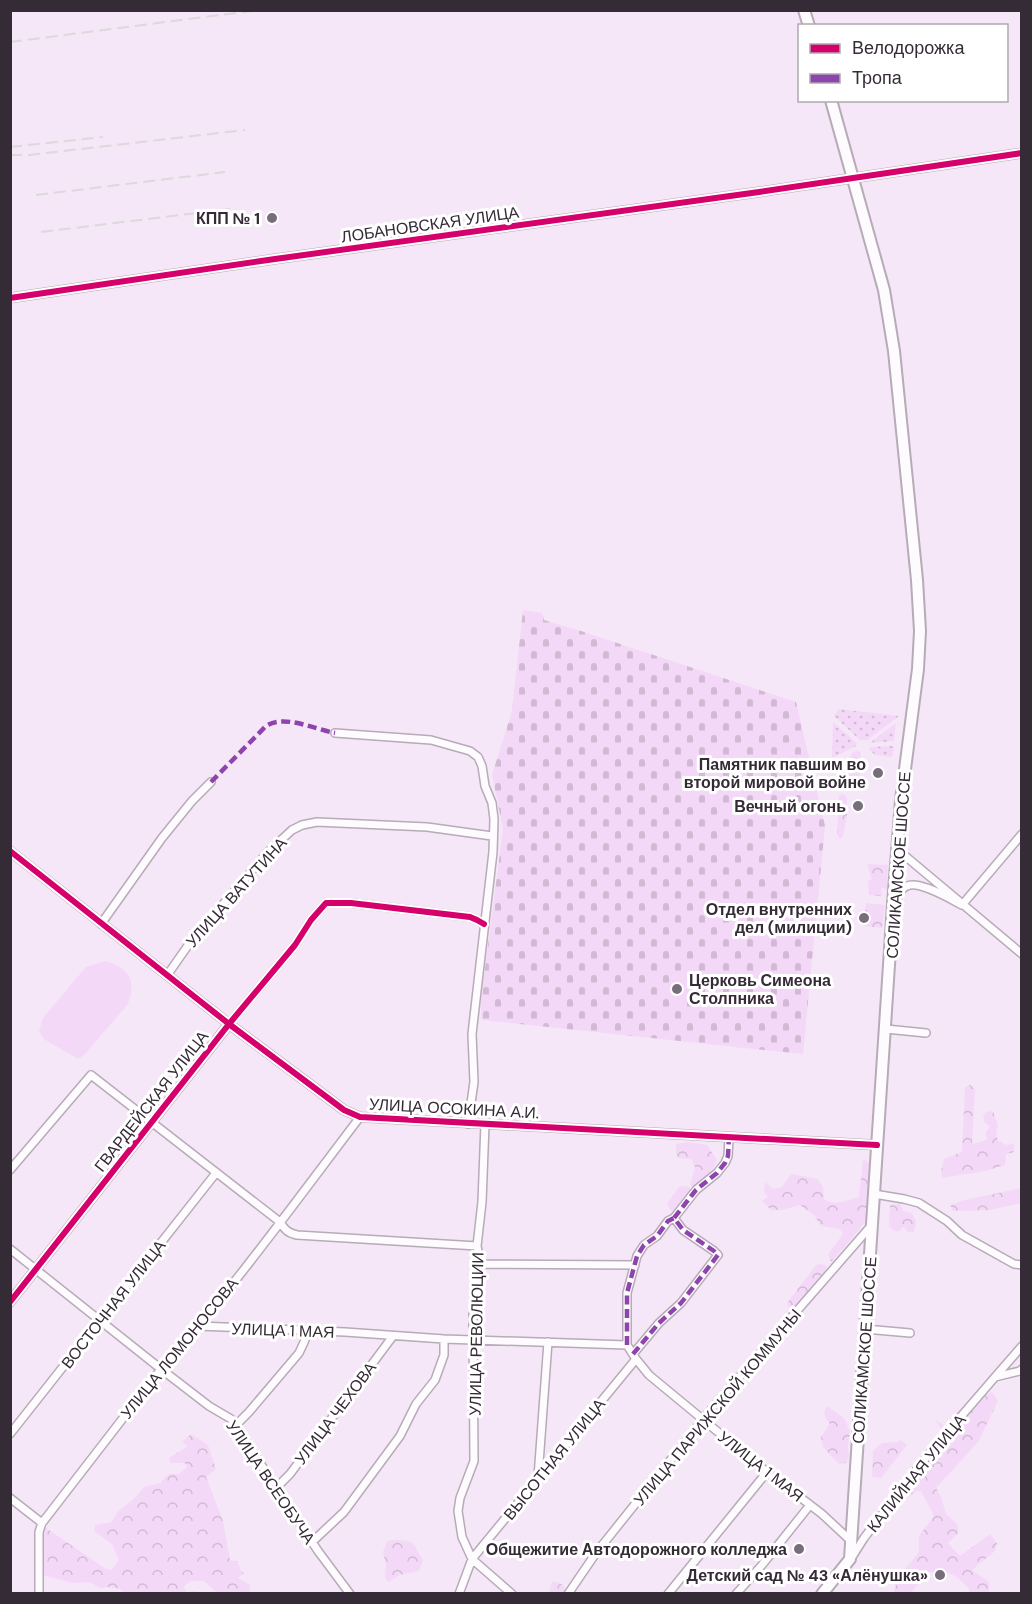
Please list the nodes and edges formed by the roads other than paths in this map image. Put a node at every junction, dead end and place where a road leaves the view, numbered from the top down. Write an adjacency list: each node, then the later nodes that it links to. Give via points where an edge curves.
1 (832, 102): 3 (highway, СОЛИКАМСКОЕ ШОССЕ)
2 (1022, 153): 3 (street, ЛОБАНОВСКАЯ УЛИЦА)
3 (853, 177): 4 (street, ЛОБАНОВСКАЯ УЛИЦА); 9 (highway, СОЛИКАМСКОЕ ШОССЕ, via 884,290 894,351 917,580 918,669)
4 (10, 298)
5 (335, 733): 8 (street, via 431,740 471,751 482,766 492,803)
6 (211, 782): 13 (street, via 162,838)
7 (1022, 834): 12 (street)
8 (492, 836): 14 (street); 16 (street, УЛИЦА ВАТУТИНА, via 427,827 317,822 302,825 267,853)
9 (898, 850): 11 (highway, СОЛИКАМСКОЕ ШОССЕ); 12 (street)
10 (10, 851): 13 (street, УЛИЦА ОСОКИНА А.И.)
11 (893, 904): 12 (street, via 901,891 914,885); 18 (highway, СОЛИКАМСКОЕ ШОССЕ)
12 (962, 905): 15 (street)
13 (101, 924): 16 (street, УЛИЦА ОСОКИНА А.И.)
14 (484, 924): 17 (street, ГВАРДЕЙСКАЯ УЛИЦА, via 470,917 326,903); 22 (street, via 472,1034 474,1082)
15 (1022, 954)
16 (168, 974): 17 (street, УЛИЦА ОСОКИНА А.И.)
17 (229, 1024): 20 (street, УЛИЦА ОСОКИНА А.И., via 344,1110); 21 (street, ГВАРДЕЙСКАЯ УЛИЦА)
18 (886, 1029): 19 (street); 25 (highway, СОЛИКАМСКОЕ ШОССЕ)
19 (926, 1033)
20 (360, 1117): 22 (street, УЛИЦА ОСОКИНА А.И.); 30 (street, УЛИЦА ЛОМОНОСОВА)
21 (153, 1122): 26 (street, via 91,1075); 27 (street); 37 (street, ГВАРДЕЙСКАЯ УЛИЦА)
22 (468, 1124): 23 (street, УЛИЦА ОСОКИНА А.И.)
23 (485, 1124): 24 (street, УЛИЦА ОСОКИНА А.И.); 32 (street, УЛИЦА РЕВОЛЮЦИИ)
24 (729, 1137): 25 (street, УЛИЦА ОСОКИНА А.И.); 29 (street, via 725,1163)
25 (877, 1145): 28 (highway, СОЛИКАМСКОЕ ШОССЕ)
26 (10, 1170)
27 (216, 1173): 30 (street); 39 (street, ВОСТОЧНАЯ УЛИЦА)
28 (874, 1194): 31 (highway, СОЛИКАМСКОЕ ШОССЕ); 36 (street, via 919,1203 962,1235)
29 (674, 1218): 35 (street, via 644,1245); 50 (street, ВЫСОТНАЯ УЛИЦА, via 683,1230 718,1255)
30 (280, 1222): 32 (street, via 285,1230 297,1235); 40 (street, УЛИЦА ЛОМОНОСОВА)
31 (872, 1226): 41 (highway, СОЛИКАМСКОЕ ШОССЕ); 54 (street, УЛИЦА ПАРИЖСКОЙ КОММУНЫ)
32 (477, 1246): 34 (street, УЛИЦА РЕВОЛЮЦИИ)
33 (10, 1249): 37 (street, УЛИЦА ВСЕОБУЧА)
34 (478, 1264): 35 (street); 46 (street, УЛИЦА РЕВОЛЮЦИИ)
35 (635, 1265): 48 (street, via 627,1293)
36 (1022, 1266)
37 (36, 1270): 38 (street, ГВАРДЕЙСКАЯ УЛИЦА); 39 (street, УЛИЦА ВСЕОБУЧА)
38 (10, 1302)
39 (99, 1321): 51 (street, УЛИЦА ВСЕОБУЧА); 56 (street, ВОСТОЧНАЯ УЛИЦА)
40 (198, 1326): 42 (street, УЛИЦА 1 МАЯ); 51 (street, УЛИЦА ЛОМОНОСОВА)
41 (865, 1329): 43 (street); 63 (highway, СОЛИКАМСКОЕ ШОССЕ)
42 (307, 1331): 44 (street, УЛИЦА 1 МАЯ); 55 (street, via 299,1353)
43 (910, 1333)
44 (393, 1336): 45 (street, УЛИЦА 1 МАЯ); 59 (street, УЛИЦА ЧЕХОВА)
45 (444, 1339): 46 (street, УЛИЦА 1 МАЯ); 64 (street, via 444,1355 435,1380 416,1404 400,1436 344,1512)
46 (472, 1339): 47 (street, УЛИЦА 1 МАЯ); 65 (street, УЛИЦА РЕВОЛЮЦИИ, via 474,1461 458,1511 462,1537)
47 (548, 1342): 48 (street, УЛИЦА 1 МАЯ); 58 (street)
48 (627, 1345): 50 (street, УЛИЦА 1 МАЯ)
49 (1022, 1346): 53 (street, КАЛИЙНАЯ УЛИЦА)
50 (634, 1357): 54 (street, УЛИЦА 1 МАЯ, via 649,1375); 58 (street, ВЫСОТНАЯ УЛИЦА)
51 (161, 1369): 55 (street, УЛИЦА ВСЕОБУЧА); 62 (street, УЛИЦА ЛОМОНОСОВА)
52 (1022, 1369): 53 (street)
53 (996, 1377): 66 (street, КАЛИЙНАЯ УЛИЦА, via 932,1450)
54 (703, 1420): 57 (street, УЛИЦА 1 МАЯ); 71 (street, УЛИЦА ПАРИЖСКОЙ КОММУНЫ, via 596,1552)
55 (236, 1425): 59 (street, УЛИЦА ВСЕОБУЧА)
56 (10, 1434)
57 (767, 1472): 61 (street, УЛИЦА 1 МАЯ); 72 (street)
58 (538, 1478): 65 (street, ВЫСОТНАЯ УЛИЦА)
59 (276, 1488): 64 (street, УЛИЦА ВСЕОБУЧА)
60 (10, 1498): 62 (street)
61 (810, 1505): 63 (street, УЛИЦА 1 МАЯ); 73 (street)
62 (42, 1523): 67 (street)
63 (851, 1541): 66 (highway, СОЛИКАМСКОЕ ШОССЕ)
64 (312, 1542): 68 (street, УЛИЦА ВСЕОБУЧА)
65 (472, 1559): 69 (street, ВЫСОТНАЯ УЛИЦА); 70 (street, УЛИЦА РЕВОЛЮЦИИ)
66 (850, 1559): 74 (highway, КАЛИЙНАЯ УЛИЦА)
67 (39, 1593)
68 (350, 1593)
69 (459, 1593)
70 (512, 1593)
71 (568, 1593)
72 (668, 1593)
73 (736, 1593)
74 (822, 1593)

